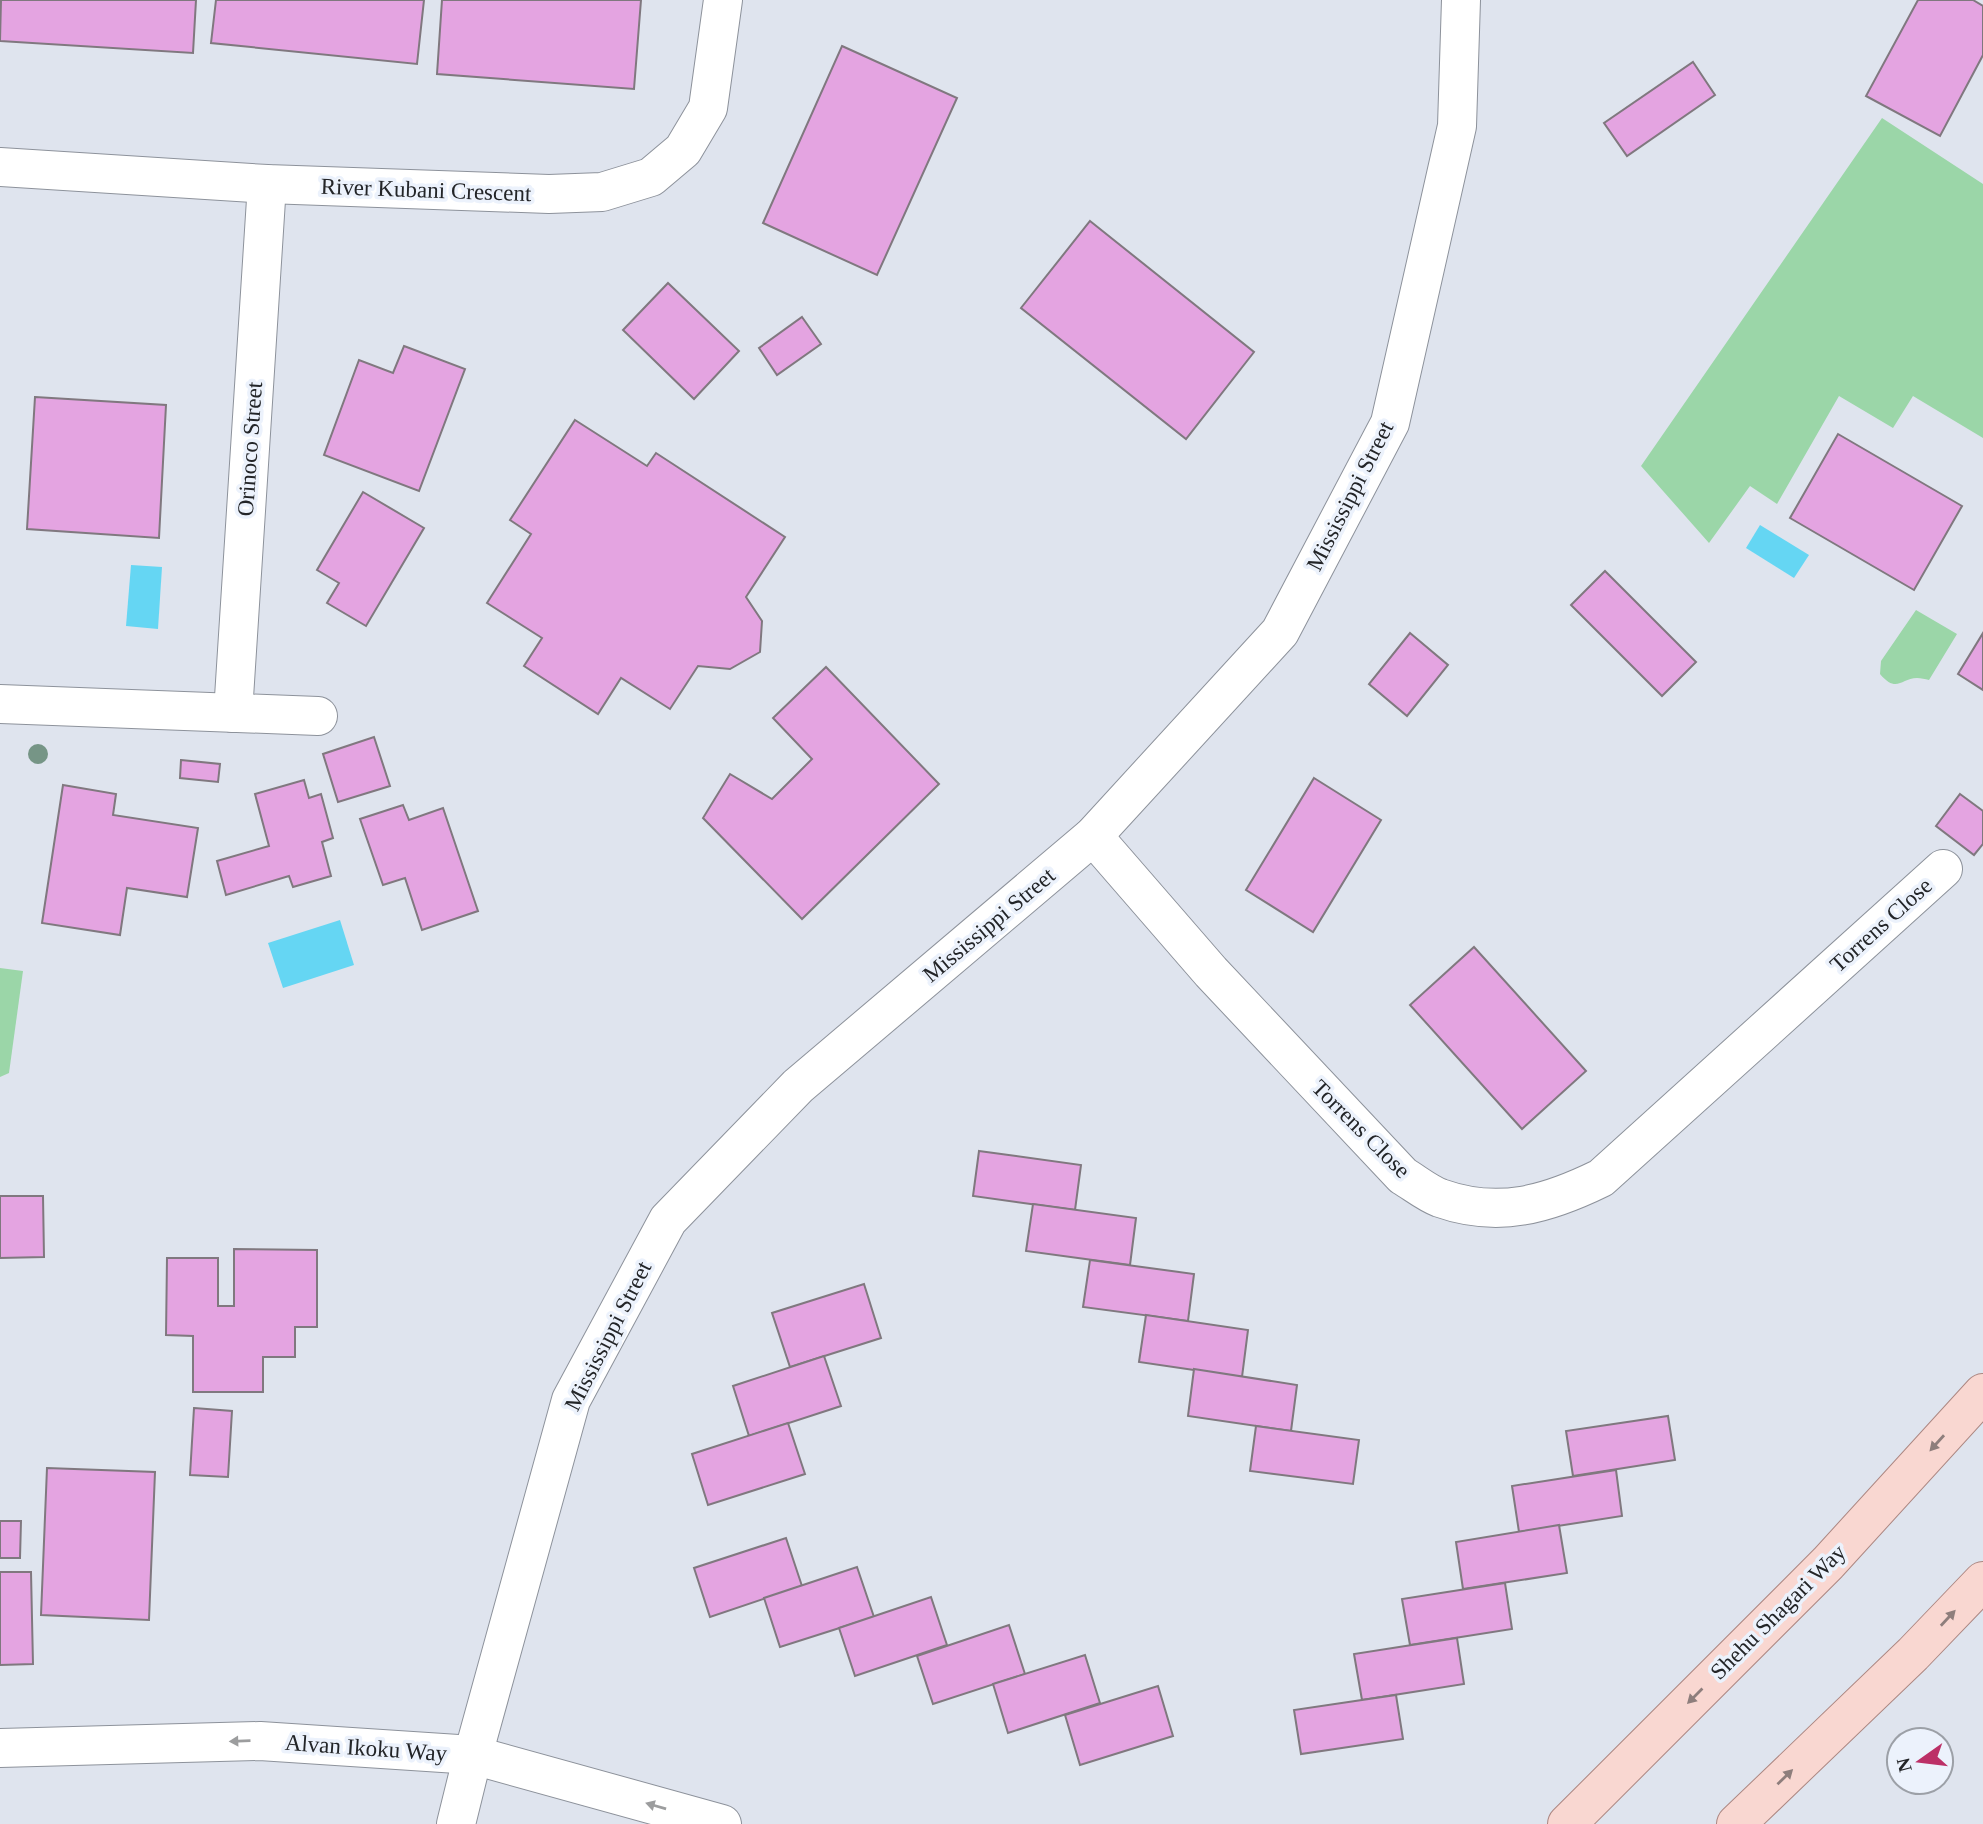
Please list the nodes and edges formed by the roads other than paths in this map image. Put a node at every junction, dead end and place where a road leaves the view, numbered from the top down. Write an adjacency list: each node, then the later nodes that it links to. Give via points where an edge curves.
1 (723, 0): 4 (street, River Kubani Crescent, via 708,108 683,150 651,177 602,192 549,194)
2 (1465, 1): 8 (street, Mississippi Street, via 1457,126 1390,423 1280,632)
3 (0, 167): 4 (street, River Kubani Crescent)
4 (267, 184): 6 (street, Orinoco Street)
5 (0, 704): 6 (street)
6 (233, 713): 7 (street)
7 (318, 716)
8 (1093, 836): 9 (street, Torrens Close, via 1211,972 1403,1176 1438,1197 1481,1209 1528,1206 1601,1178); 13 (street, Mississippi Street, via 798,1086 668,1220 571,1400)
9 (1943, 869)
10 (1983, 1393): 16 (main road, Shehu Shagari Way, one-way to 16, via 1828,1563)
11 (1983, 1581): 17 (main road, one-way to 11)
12 (0, 1748): 13 (street, Alvan Ikoku Way, one-way to 12, via 260,1741)
13 (473, 1755): 14 (street, Mississippi Street); 15 (street, Alvan Ikoku Way, one-way to 13)
14 (456, 1824)
15 (722, 1824)
16 (1567, 1824)
17 (1736, 1824)

